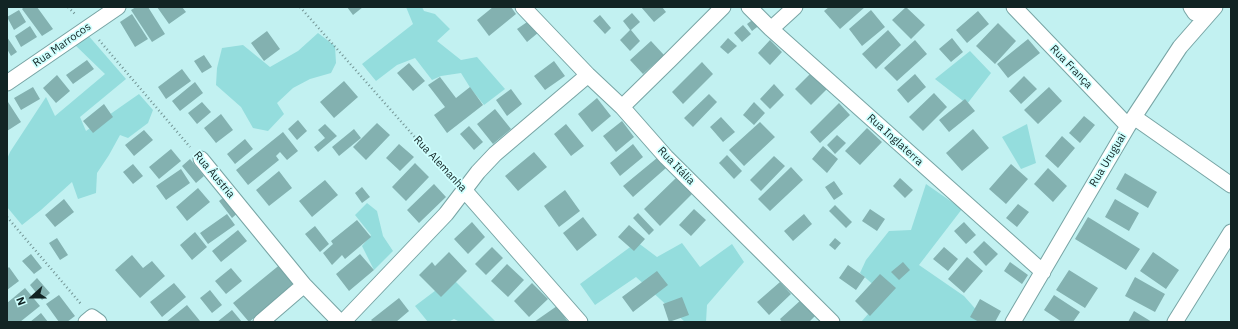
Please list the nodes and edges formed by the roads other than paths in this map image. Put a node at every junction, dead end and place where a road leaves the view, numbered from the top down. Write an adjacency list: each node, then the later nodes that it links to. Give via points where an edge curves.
1 (118, 7): 11 (street, Rua Marrocos)
2 (523, 7): 10 (street, Rua Itália)
3 (723, 7): 12 (street)
4 (749, 7): 9 (street, Rua Inglaterra)
5 (795, 7): 9 (street)
6 (1014, 7): 13 (street, Rua França)
7 (1191, 7): 8 (street, via 1196,13)
8 (1211, 11): 13 (street, Rua Uruguai, via 1180,47)
9 (771, 29): 18 (street, Rua Inglaterra)
10 (588, 75): 12 (street, Rua Itália); 16 (street, via 495,154)
11 (7, 83)
12 (622, 107): 24 (street, Rua Itália, via 666,157)
13 (1131, 122): 15 (street, Rua França); 18 (street, Rua Uruguai)
14 (201, 159): 19 (street, Rua Áustria)
15 (1231, 185)
16 (465, 190): 22 (street, via 446,214); 23 (street, Rua Alemanha)
17 (1231, 232): 26 (street)
18 (1043, 272): 25 (street, Rua Uruguai)
19 (304, 285): 20 (street); 21 (street, Rua Áustria)
20 (261, 322)
21 (340, 322)
22 (343, 322)
23 (580, 322)
24 (832, 322)
25 (1013, 322)
26 (1175, 322)

